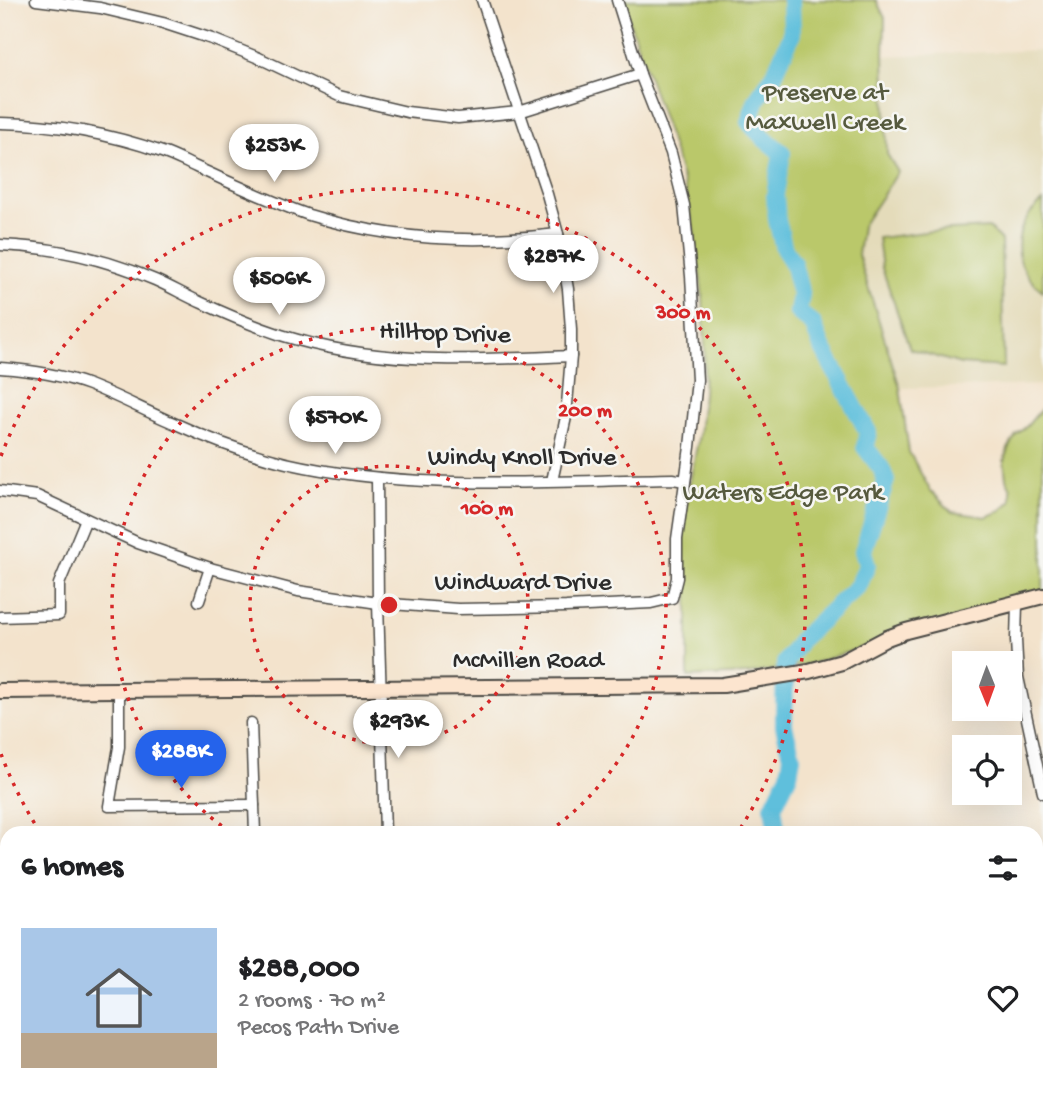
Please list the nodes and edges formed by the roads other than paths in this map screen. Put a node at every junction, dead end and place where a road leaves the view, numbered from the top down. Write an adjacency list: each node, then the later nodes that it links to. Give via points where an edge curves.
1 (36, 0): 4 (street)
2 (482, 0): 6 (street)
3 (617, 0): 5 (street)
4 (101, 4): 6 (street, via 212,39 339,96 458,118)
5 (640, 74): 6 (street); 14 (street, via 671,153 684,205 697,380)
6 (519, 112): 8 (street)
7 (0, 122): 8 (street, via 108,136 163,152 256,194 363,229 403,236 481,239)
8 (558, 234): 10 (street, via 568,289)
9 (0, 245): 10 (street, Hilltop Drive, via 101,260 247,322 357,353 462,361)
10 (571, 356): 13 (street, via 566,417)
11 (0, 368): 12 (street, Windy Knoll Drive, via 87,384 229,446 285,463)
12 (377, 478): 13 (street, Windy Knoll Drive); 20 (street)
13 (552, 481): 14 (street, Windy Knoll Drive)
14 (685, 481): 20 (street, Windward Drive, via 672,598 651,603 472,609)
15 (0, 491): 16 (street, Windward Drive, via 37,496)
16 (86, 519): 17 (street, Windward Drive); 22 (street, via 59,584 59,615)
17 (210, 568): 19 (street); 20 (street, Windward Drive, via 298,591)
18 (1043, 596): 21 (street, McMillen Road)
19 (199, 601)
20 (378, 603): 23 (street)
21 (1017, 603): 23 (street, McMillen Road, via 906,631 842,662 723,685); 27 (street, via 1018,677)
22 (0, 617)
23 (381, 687): 24 (street, McMillen Road); 30 (street)
24 (119, 690): 25 (street, McMillen Road); 28 (street, via 119,747 109,806)
25 (0, 691)
26 (251, 723): 28 (street)
27 (1043, 793)
28 (254, 804): 29 (street)
29 (255, 826)
30 (385, 826)

